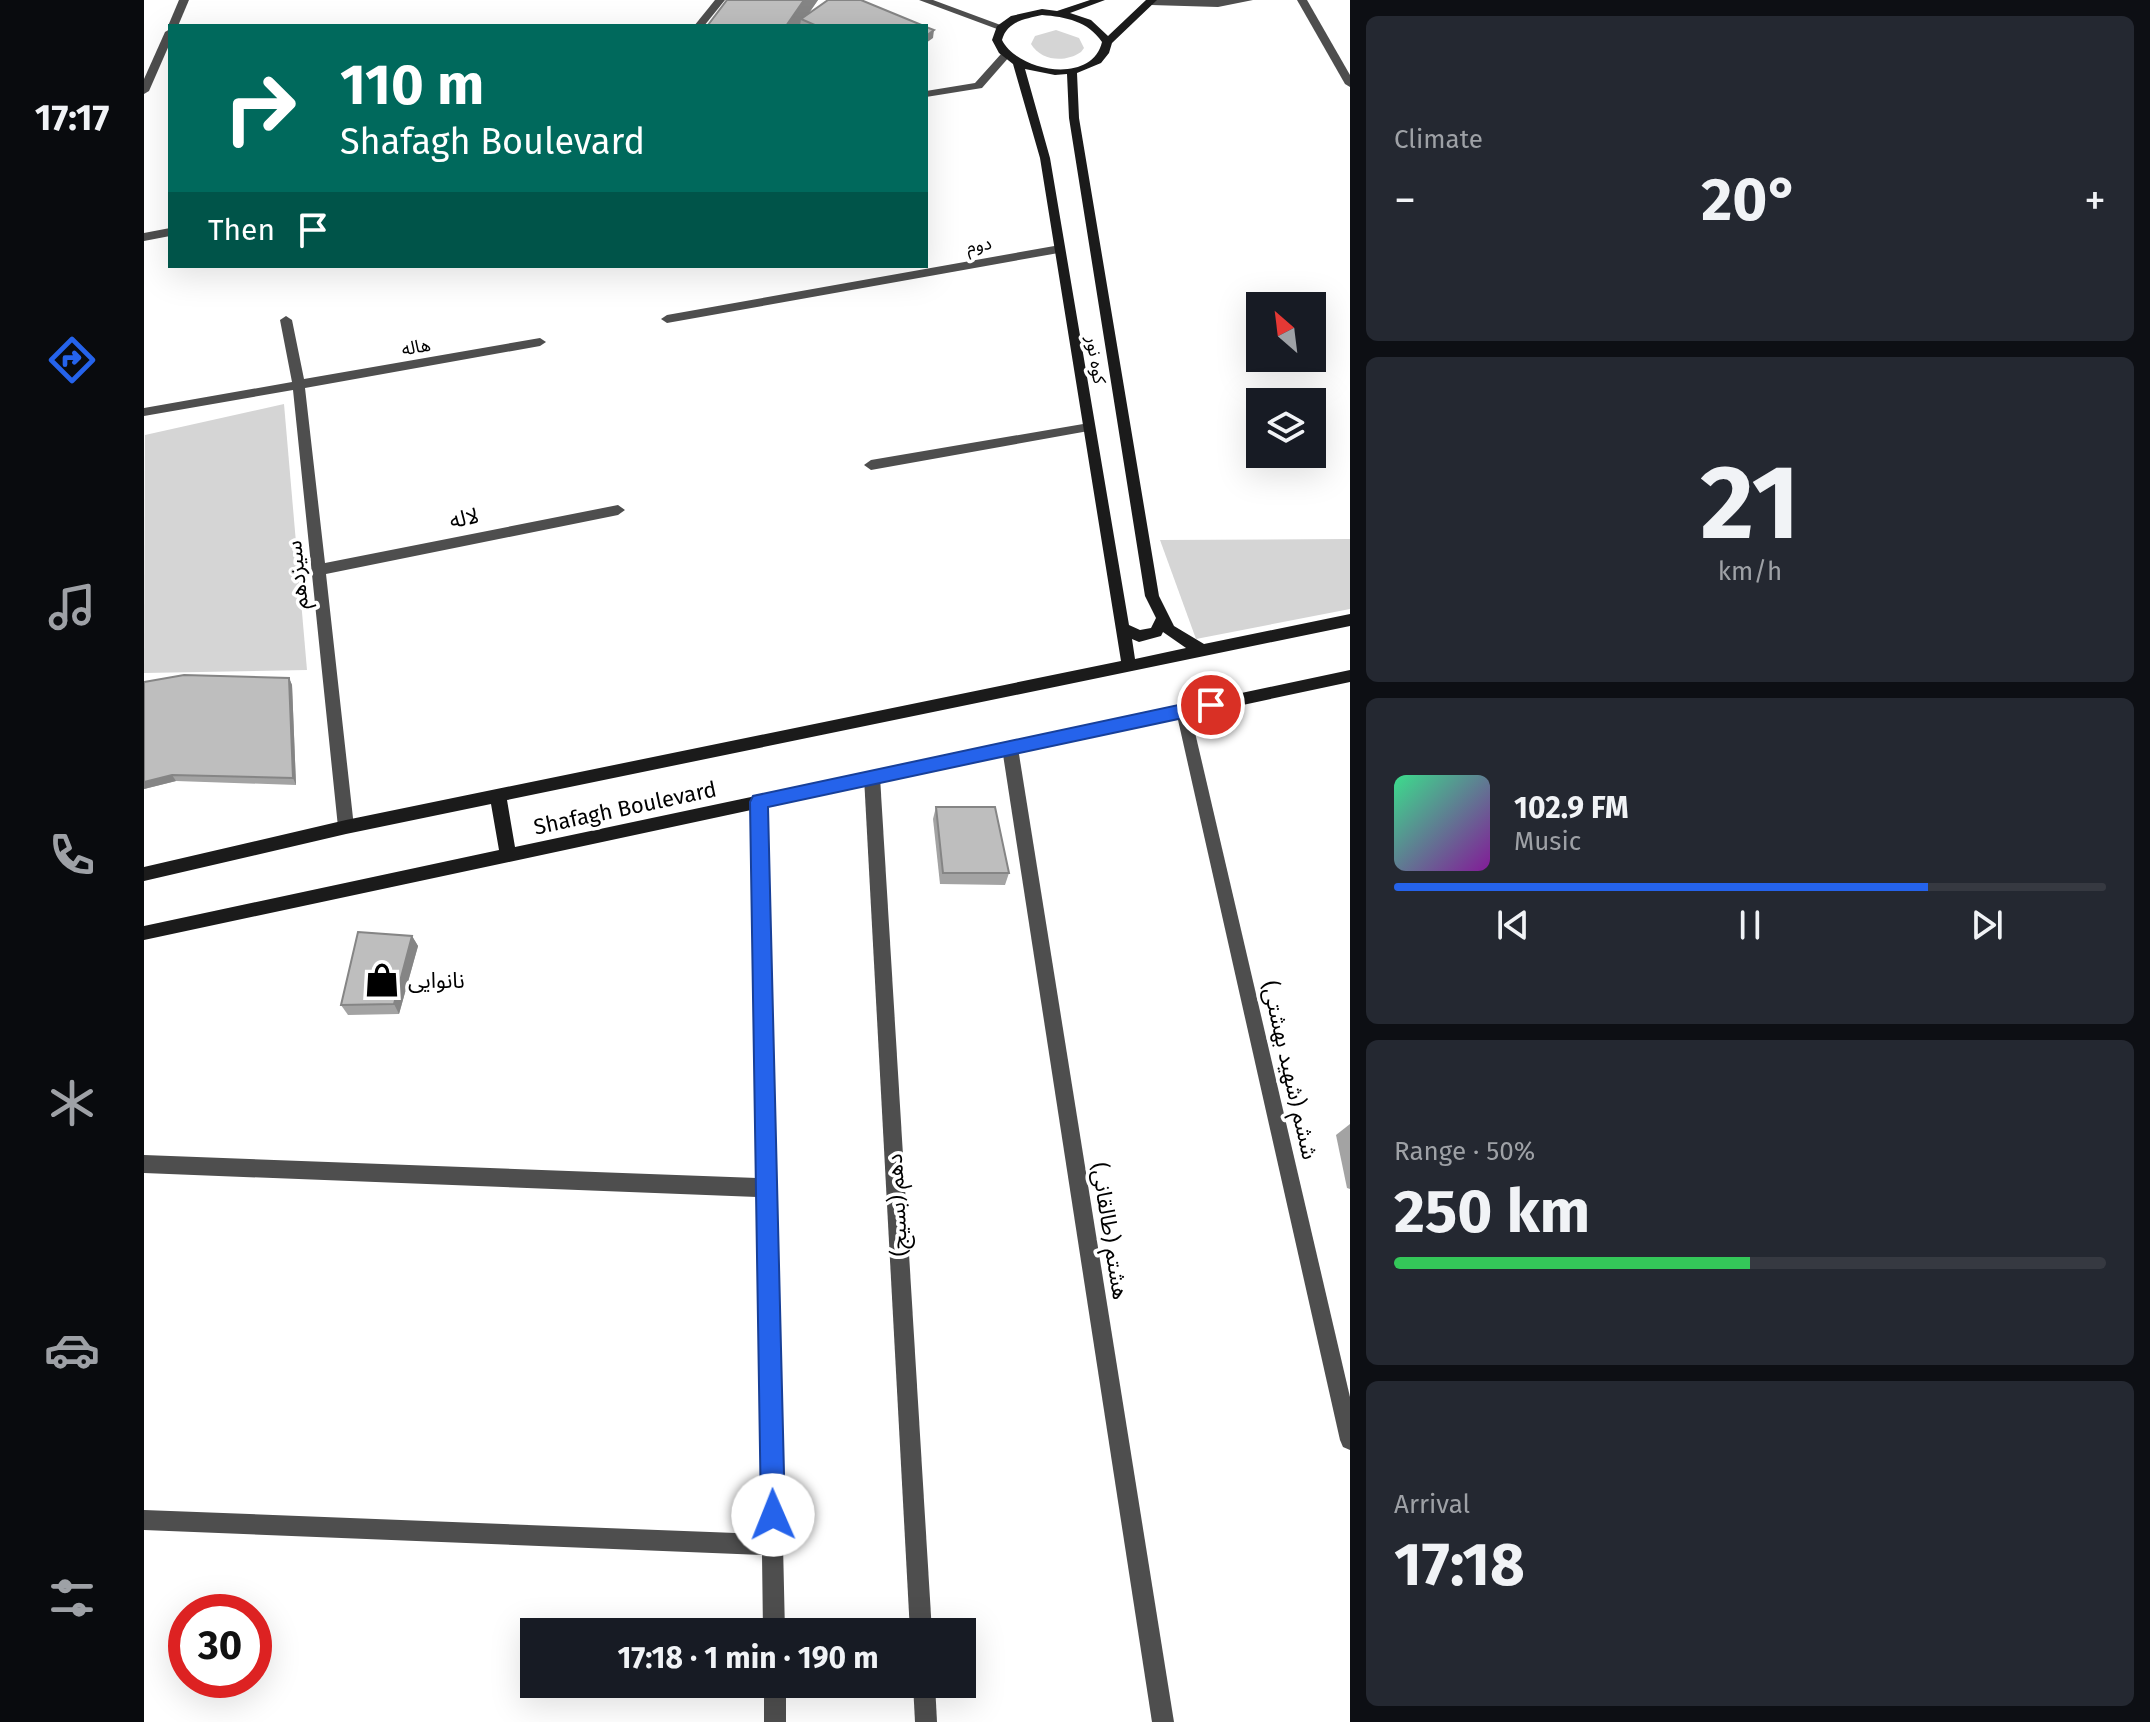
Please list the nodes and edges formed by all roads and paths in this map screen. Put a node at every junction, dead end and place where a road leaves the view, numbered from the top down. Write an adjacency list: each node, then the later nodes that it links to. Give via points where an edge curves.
1 (184, 0): 9 (street)
2 (720, 0): 10 (street)
3 (924, 0): 11 (street)
4 (1100, 0): 8 (street)
5 (1248, 0): 7 (street)
6 (1302, 0): 17 (street)
7 (1151, 1): 13 (street)
8 (1060, 13): 11 (street, via 1026,14); 13 (street, via 1091,24)
9 (174, 24)
10 (701, 24)
11 (1001, 27): 14 (street, via 996,36)
12 (168, 37): 18 (street)
13 (1107, 42): 16 (street, via 1099,60)
14 (1005, 56): 15 (street); 19 (street, via 978,86)
15 (1018, 64): 16 (street); 22 (street, کوه نور, via 1045,158)
16 (1072, 71): 32 (street, کوه نور, via 1074,118 1152,596)
17 (1350, 84)
18 (144, 91)
19 (930, 92)
20 (168, 232): 21 (street)
21 (144, 237)
22 (1060, 249): 23 (street, دوم); 28 (street, کوه نور)
23 (667, 319)
24 (286, 320): 26 (street, سیزدهم)
25 (540, 342): 26 (street, هاله)
26 (299, 386): 27 (street, هاله); 31 (street, سیزدهم)
27 (144, 412)
28 (1089, 427): 29 (street); 34 (street, کوه نور)
29 (871, 465)
30 (618, 510): 31 (street, لاله)
31 (318, 570): 43 (street, سیزدهم)
32 (1163, 619): 34 (street, via 1156,632 1139,636); 35 (street, کوه نور, via 1169,630)
33 (1350, 620): 35 (street, Shafagh Boulevard)
34 (1123, 628): 36 (street, کوه نور)
35 (1201, 650): 36 (street, Shafagh Boulevard)
36 (1129, 665): 41 (street, Shafagh Boulevard)
37 (1350, 676): 38 (street, Shafagh Boulevard)
38 (1183, 711): 39 (street, Shafagh Boulevard); 49 (street, ششم (شهید بهشتی))
39 (1010, 748): 40 (street, Shafagh Boulevard); 58 (street, هشتم (طالقانی))
40 (872, 777): 42 (street, Shafagh Boulevard); 53 (street, دهم (بسیج))
41 (498, 796): 43 (street, Shafagh Boulevard); 44 (street)
42 (759, 802): 44 (street, Shafagh Boulevard); 48 (street)
43 (346, 827): 45 (street, Shafagh Boulevard)
44 (508, 855): 46 (street, Shafagh Boulevard)
45 (144, 874)
46 (144, 933)
47 (144, 1164): 48 (street)
48 (768, 1188): 51 (street)
49 (1350, 1440)
50 (144, 1520): 51 (street)
51 (773, 1545): 52 (street)
52 (774, 1618)
53 (920, 1618)
54 (775, 1698): 56 (street)
55 (925, 1698): 57 (street)
56 (775, 1722)
57 (926, 1722)
58 (1163, 1722)

